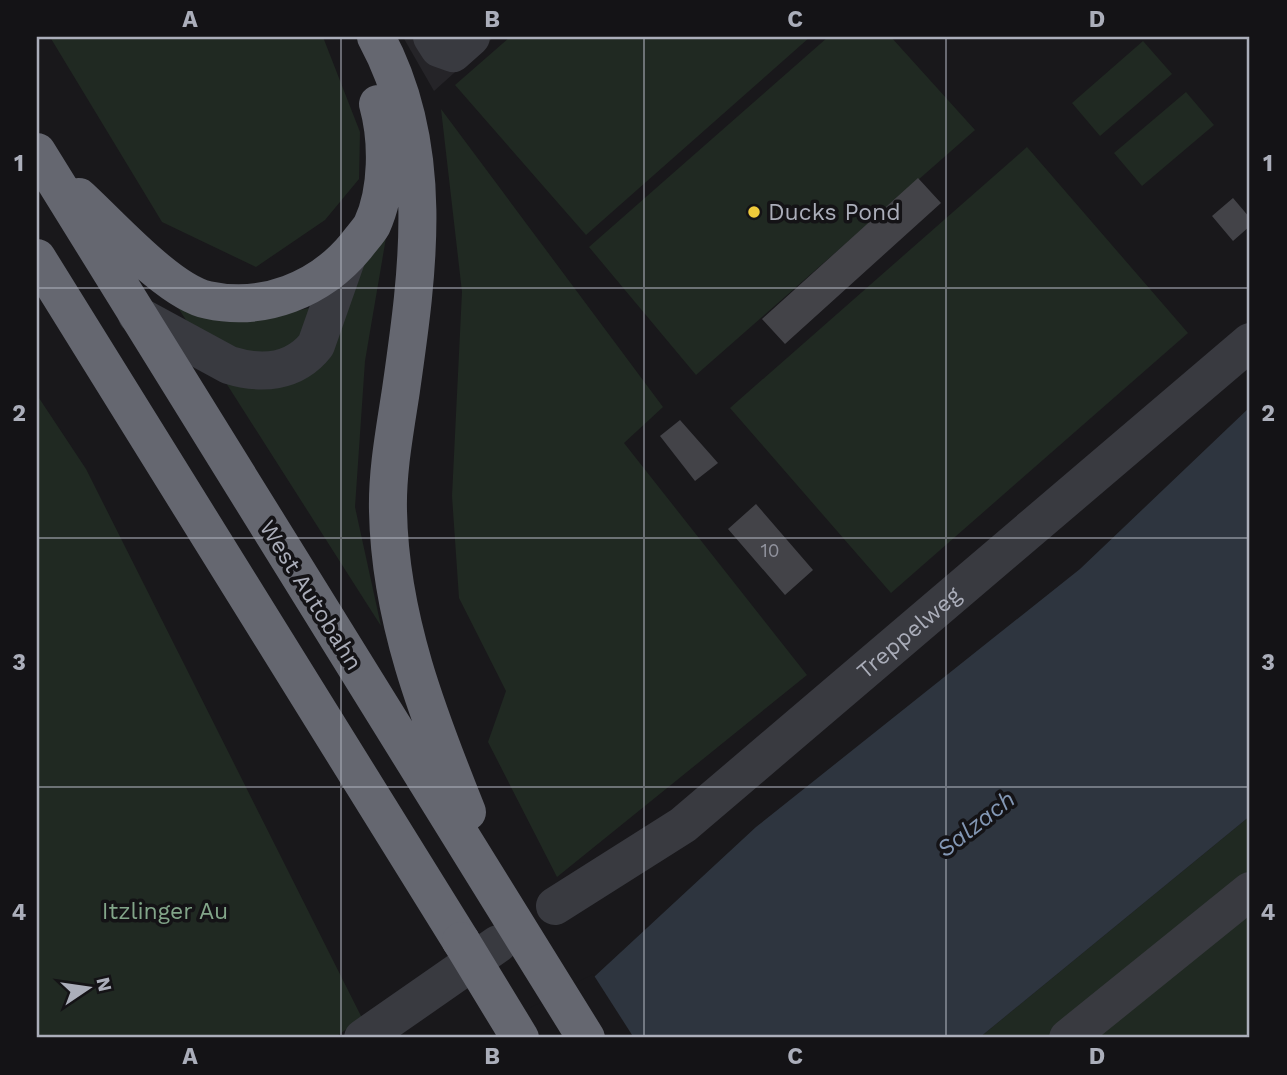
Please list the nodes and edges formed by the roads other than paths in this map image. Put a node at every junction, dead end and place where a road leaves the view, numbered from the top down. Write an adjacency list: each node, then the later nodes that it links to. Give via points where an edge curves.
1 (352, 37): 6 (highway, via 371,80 385,147 383,181 372,225)
2 (376, 37): 12 (highway, via 398,89 418,185 417,278 387,508 393,585)
3 (432, 37): 4 (lane, via 439,48 453,52)
4 (471, 37)
5 (41, 159): 6 (highway, via 174,284 206,300 248,305 284,298); 8 (highway, West Autobahn)
6 (347, 257): 8 (lane, via 316,345 307,357 280,369 253,371 229,365)
7 (37, 258): 12 (highway, West Autobahn)
8 (137, 315): 12 (highway, West Autobahn)
9 (1250, 342): 11 (lane, Treppelweg, via 683,825)
10 (1250, 891): 16 (lane)
11 (555, 906)
12 (488, 932): 13 (lane); 14 (highway, West Autobahn, bridge); 15 (highway, West Autobahn)
13 (363, 1038)
14 (520, 1038)
15 (586, 1038)
16 (1068, 1038)

